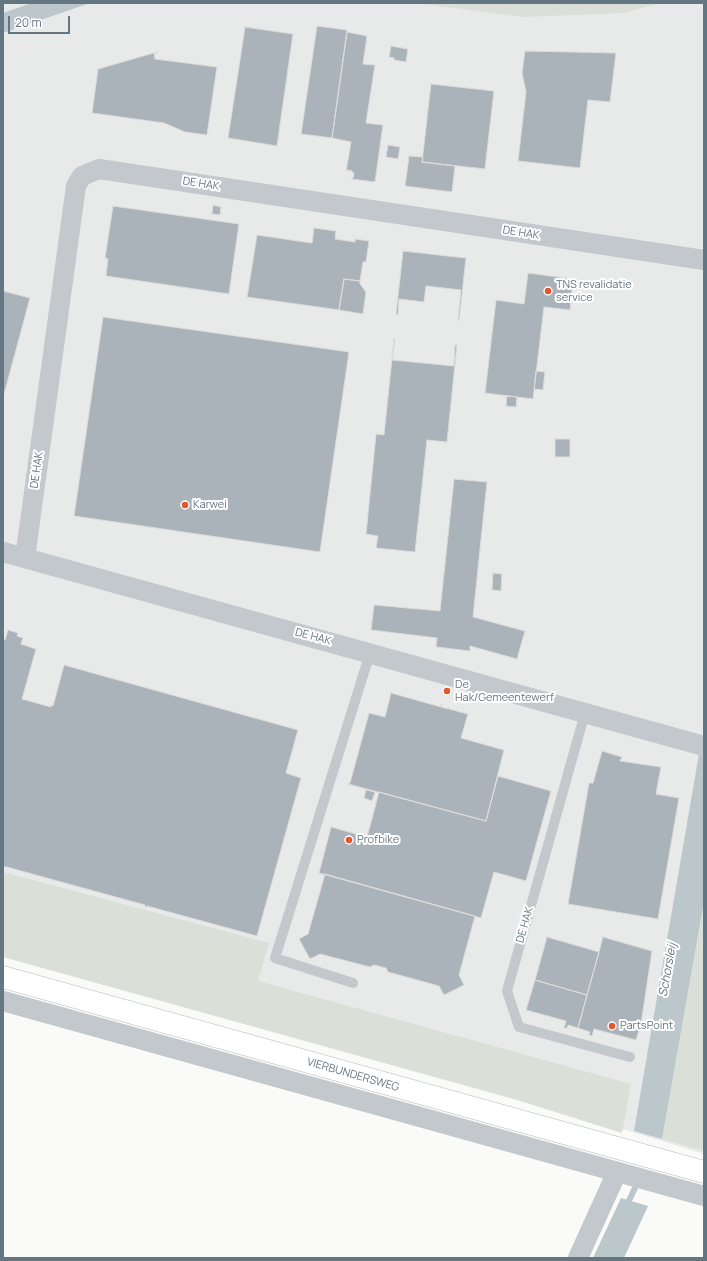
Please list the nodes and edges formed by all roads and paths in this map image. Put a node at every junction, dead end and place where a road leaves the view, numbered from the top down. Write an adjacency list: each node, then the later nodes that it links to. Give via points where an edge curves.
1 (704, 260): 3 (street, DE HAK, via 99,169 82,176 76,186)
2 (3, 552): 3 (street, DE HAK)
3 (24, 558): 4 (street, DE HAK)
4 (370, 653): 5 (street, DE HAK); 8 (lane, via 274,958)
5 (585, 713): 6 (street, DE HAK); 12 (lane, DE HAK, via 507,991 519,1027)
6 (704, 746)
7 (3, 977): 9 (main road, VIERBUNDERSWEG)
8 (353, 983)
9 (76, 998): 11 (street); 14 (main road, VIERBUNDERSWEG)
10 (3, 1001): 11 (street, VIERBUNDERSWEG)
11 (71, 1020): 13 (street, VIERBUNDERSWEG)
12 (630, 1057)
13 (617, 1172): 15 (street, VIERBUNDERSWEG); 16 (street)
14 (704, 1172)
15 (704, 1196)
16 (578, 1258)

